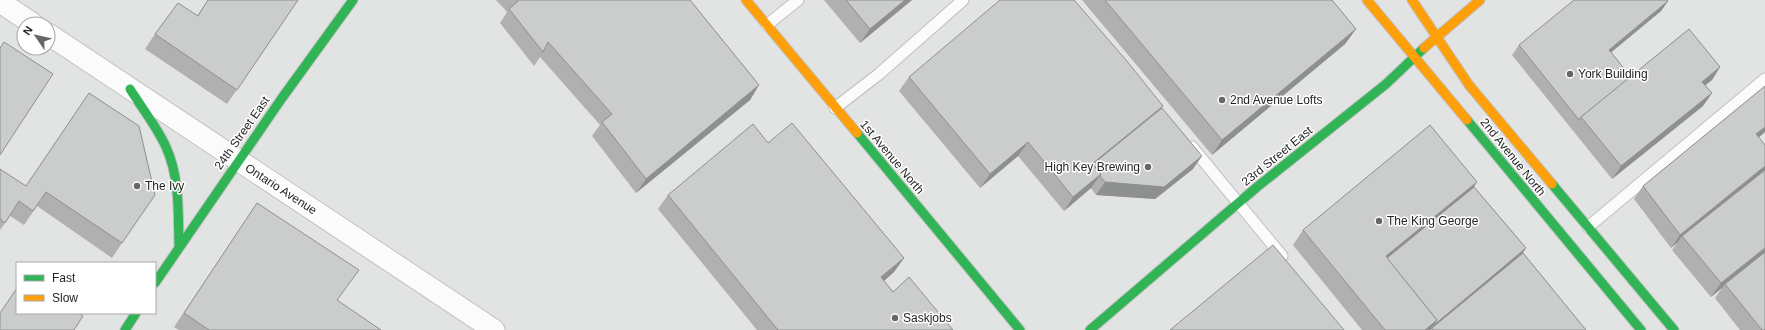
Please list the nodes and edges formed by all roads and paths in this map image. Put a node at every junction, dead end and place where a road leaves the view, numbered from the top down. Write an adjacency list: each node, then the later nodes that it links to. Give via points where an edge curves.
1 (353, 0): 18 (street, 24th Street East)
2 (746, 0): 10 (street, 1st Avenue North)
3 (798, 0): 10 (lane)
4 (963, 0): 16 (lane, via 879,74)
5 (1367, 0): 13 (street, 2nd Avenue North)
6 (1412, 0): 11 (street, 2nd Avenue North)
7 (1480, 0): 11 (street, 23rd Street East)
8 (0, 2): 9 (street)
9 (21, 16)
10 (767, 25): 16 (street, 1st Avenue North)
11 (1436, 36): 13 (street, 23rd Street East); 20 (street, 2nd Avenue North, via 1469,84)
12 (56, 39): 15 (street, Ontario Avenue)
13 (1415, 58): 19 (street, 23rd Street East); 29 (street, 2nd Avenue North)
14 (1765, 79): 20 (lane)
15 (130, 89): 18 (street, Ontario Avenue); 21 (street, via 166,147 173,167 178,200)
16 (835, 108): 27 (street, 1st Avenue North)
17 (1184, 137): 19 (lane)
18 (238, 161): 21 (street, 24th Street East); 26 (street, Ontario Avenue)
19 (1238, 203): 22 (lane); 28 (street, 23rd Street East)
20 (1588, 227): 30 (street, 2nd Avenue North)
21 (180, 245): 23 (street, 24th Street East)
22 (1290, 266)
23 (156, 281)
24 (135, 314): 25 (street)
25 (126, 330)
26 (494, 330)
27 (1020, 330)
28 (1090, 330)
29 (1641, 330)
30 (1674, 330)

